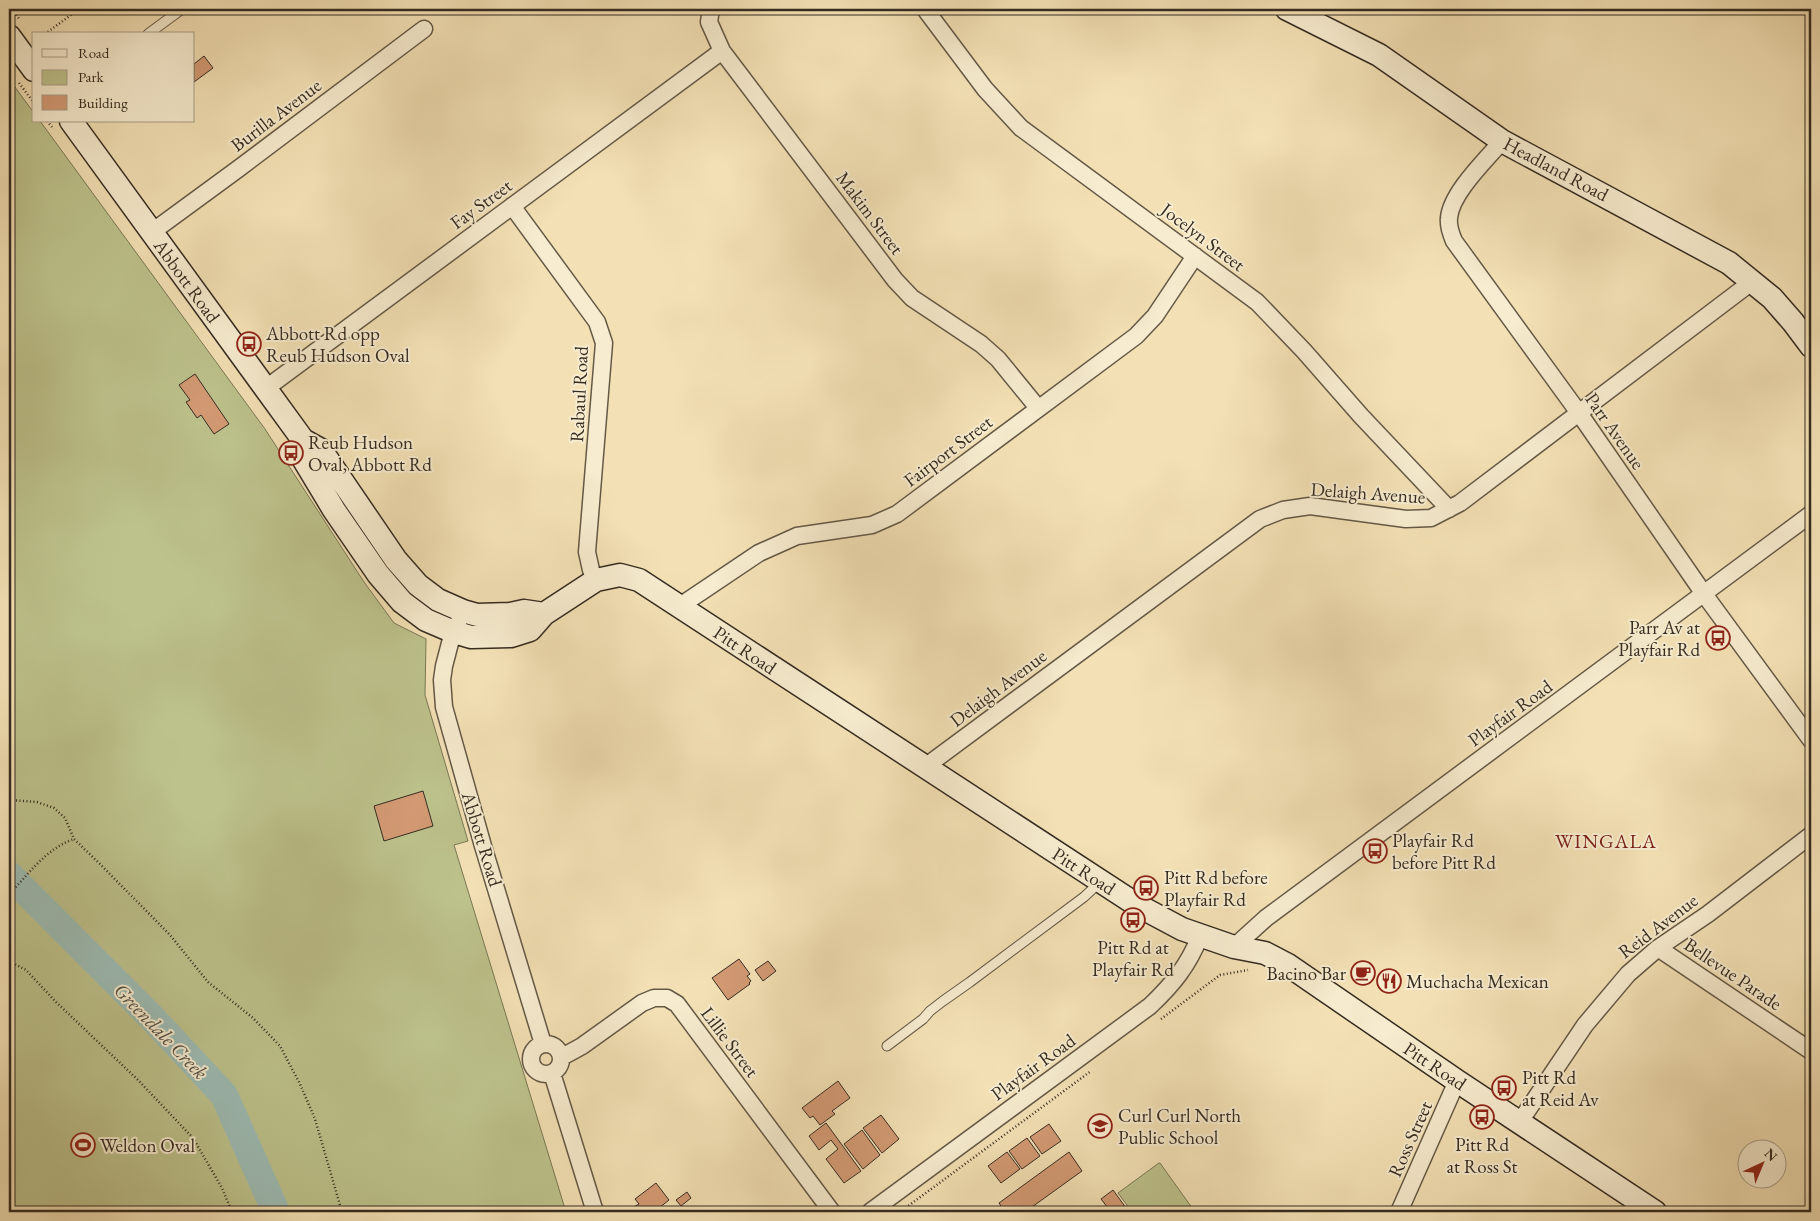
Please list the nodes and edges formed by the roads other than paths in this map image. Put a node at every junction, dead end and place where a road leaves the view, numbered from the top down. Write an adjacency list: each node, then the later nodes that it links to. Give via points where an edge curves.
1 (182, 9): 6 (lane)
2 (711, 9): 8 (street, Makim Street, via 710,22)
3 (925, 9): 14 (street, Jocelyn Street, via 985,90 1021,128)
4 (1287, 9): 11 (main road, Headland Road, via 1379,55)
5 (424, 28): 13 (street, Burilla Avenue)
6 (151, 32)
7 (9, 36): 9 (main road)
8 (722, 51): 12 (street, Fay Street); 18 (street, Makim Street, via 895,280 912,298 998,359)
9 (24, 73)
10 (61, 124): 13 (main road, Abbott Road)
11 (1502, 141): 15 (main road, Headland Road, via 1714,254); 19 (street, Parr Avenue, via 1458,194 1449,217 1450,229 1461,253)
12 (512, 206): 17 (street, Fay Street); 23 (street, Rabaul Road, via 597,322 604,343 587,552)
13 (152, 232): 17 (main road, Abbott Road)
14 (1195, 256): 18 (street, Fairport Street, via 1155,316 1136,336); 21 (street, Jocelyn Street, via 1257,302)
15 (1753, 281): 16 (main road, Headland Road, via 1784,311); 19 (street, Delaigh Avenue)
16 (1811, 346)
17 (265, 389): 20 (main road, Abbott Road)
18 (1038, 408): 25 (street, Fairport Street, via 897,514 872,525 797,536 759,553)
19 (1579, 413): 21 (street, Delaigh Avenue); 24 (street, Parr Avenue)
20 (303, 440): 26 (main road, Abbott Road, via 321,450 396,560 418,585 438,600); 28 (main road, Abbott Road, via 304,460 378,574 402,602 426,620)
21 (1450, 509): 30 (street, Delaigh Avenue, via 1431,518 1406,520 1310,506 1283,510 1260,519)
22 (1811, 514): 24 (street, Playfair Road)
23 (596, 580): 25 (main road, Pitt Road, via 628,576); 27 (main road, Pitt Road)
24 (1704, 594): 29 (street, Parr Avenue); 34 (street, Playfair Road, via 1266,918)
25 (680, 606): 30 (main road, Pitt Road)
26 (463, 611): 27 (main road, via 477,615 524,611); 28 (street, Abbott Road)
27 (544, 614): 28 (main road, Pitt Road, via 530,630 511,636 471,637)
28 (454, 632): 36 (street, Abbott Road, via 442,680 444,707)
29 (1811, 740)
30 (925, 767): 32 (main road, Pitt Road)
31 (1811, 834): 35 (street, Reid Avenue)
32 (1100, 882): 33 (main road, Pitt Road, via 1163,920); 37 (lane)
33 (1200, 936): 34 (main road, Pitt Road); 45 (street, Playfair Road, via 1178,978 1150,1006)
34 (1234, 947): 41 (main road, Pitt Road, via 1265,953 1288,965)
35 (1658, 948): 38 (street, Bellevue Parade); 42 (street, Reid Avenue, via 1628,974 1585,1025)
36 (543, 1044): 39 (street, via 553,1045); 40 (street, via 534,1049 532,1063 537,1072)
37 (887, 1046)
38 (1811, 1051)
39 (562, 1057): 40 (street, via 560,1067); 44 (street, Lillie Street, via 642,1003 654,998 667,998 677,1004)
40 (552, 1073): 43 (street)
41 (1457, 1081): 42 (main road, Pitt Road); 46 (street, Ross Street)
42 (1519, 1123): 47 (main road, Pitt Road)
43 (595, 1212)
44 (832, 1212)
45 (870, 1212)
46 (1399, 1212)
47 (1655, 1212)

